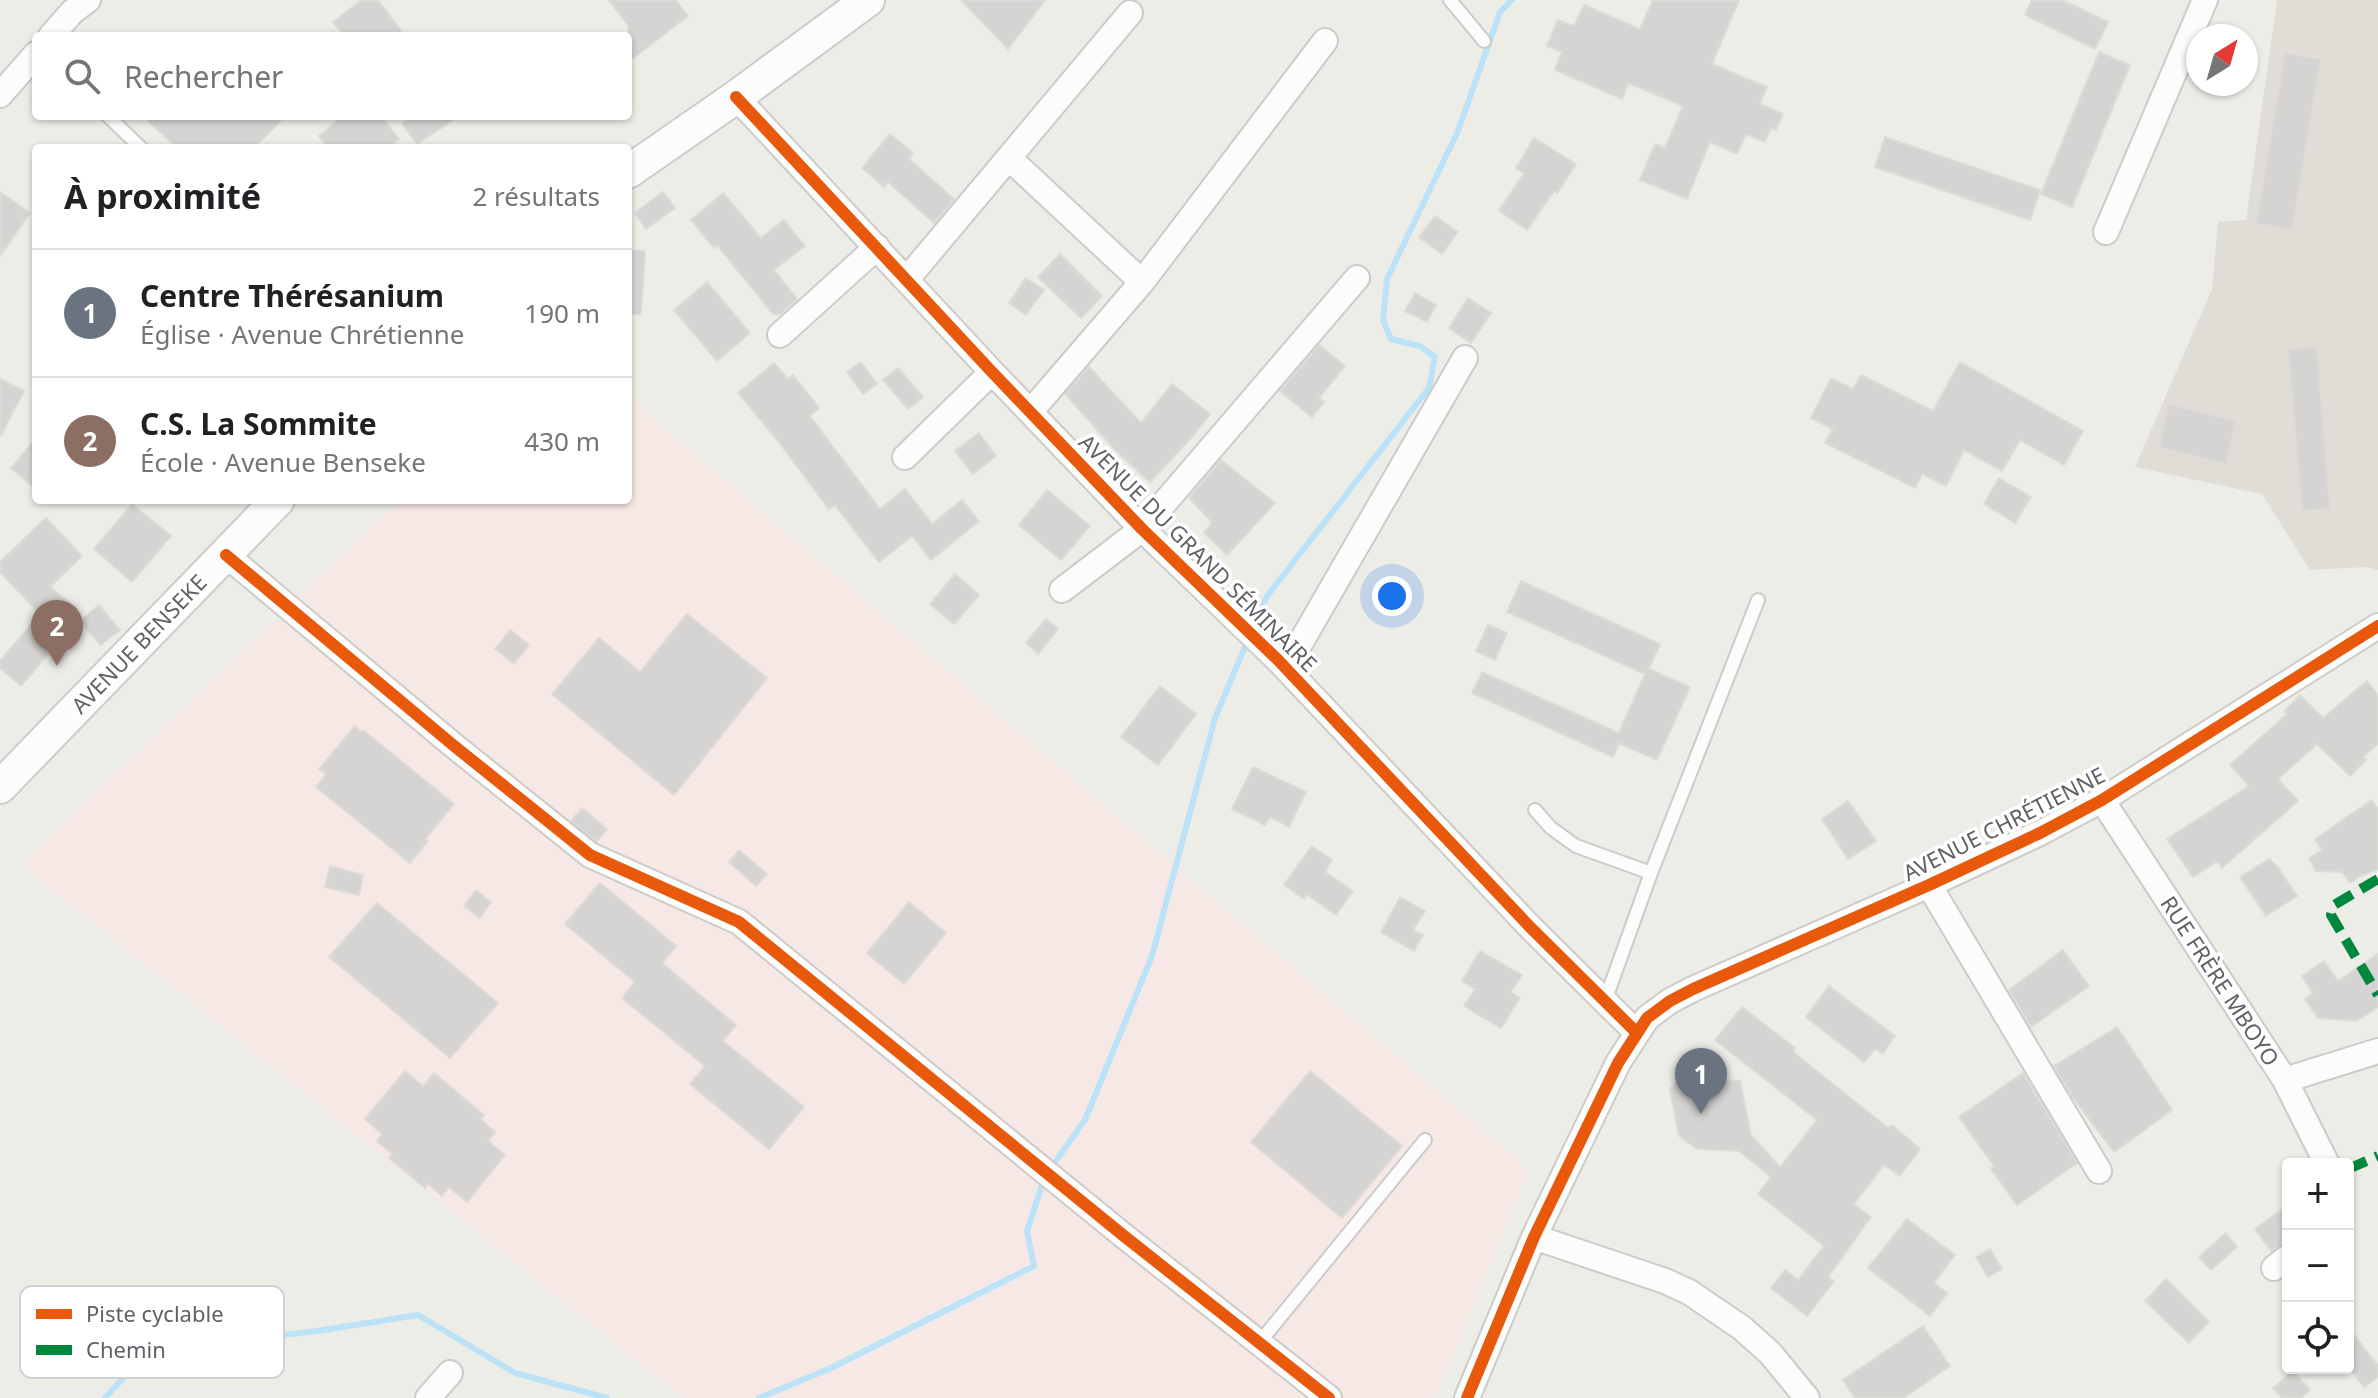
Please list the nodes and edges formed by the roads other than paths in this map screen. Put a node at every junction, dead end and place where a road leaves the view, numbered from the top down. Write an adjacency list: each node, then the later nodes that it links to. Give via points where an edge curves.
1 (868, 0): 11 (street)
2 (1450, 0): 8 (lane)
3 (2205, 0): 16 (street)
4 (74, 4): 6 (street)
5 (1130, 13): 14 (street)
6 (54, 32)
7 (1325, 41): 20 (street)
8 (1484, 41)
9 (32, 59): 10 (street)
10 (0, 95)
11 (736, 97): 15 (street); 17 (street, AVENUE DU GRAND SÉMINAIRE)
12 (112, 120): 13 (lane)
13 (137, 144)
14 (1009, 158): 19 (street); 20 (street)
15 (632, 169)
16 (2106, 232)
17 (877, 247): 19 (street, AVENUE DU GRAND SÉMINAIRE); 21 (street)
18 (1357, 278): 27 (street)
19 (907, 279): 23 (street, AVENUE DU GRAND SÉMINAIRE)
20 (1142, 282): 24 (street)
21 (780, 335)
22 (1465, 358): 32 (street)
23 (992, 372): 24 (street, AVENUE DU GRAND SÉMINAIRE); 25 (street)
24 (1031, 411): 27 (street, AVENUE DU GRAND SÉMINAIRE)
25 (905, 457)
26 (274, 504): 28 (street, AVENUE BENSEKE)
27 (1142, 529): 29 (street); 32 (street, AVENUE DU GRAND SÉMINAIRE)
28 (226, 555): 33 (street, AVENUE BENSEKE); 46 (street, via 567,838 607,864 739,922)
29 (1062, 590)
30 (1758, 600): 36 (lane)
31 (2378, 626): 34 (street, AVENUE CHRÉTIENNE)
32 (1282, 664): 38 (street, AVENUE DU GRAND SÉMINAIRE)
33 (0, 787)
34 (2102, 800): 37 (street, AVENUE CHRÉTIENNE); 41 (street, RUE FRÈRE MBOYO)
35 (1535, 810): 36 (lane, via 1576,846)
36 (1651, 873): 38 (lane)
37 (1929, 885): 39 (street, AVENUE CHRÉTIENNE, via 1693,989 1647,1018); 44 (street)
38 (1605, 1001): 39 (street, AVENUE DU GRAND SÉMINAIRE)
39 (1637, 1033): 45 (street, AVENUE CHRÉTIENNE)
40 (2378, 1051): 41 (street, RUE FRÈRE MBOYO)
41 (2285, 1080): 43 (street)
42 (1425, 1140): 46 (lane)
43 (2324, 1158)
44 (2099, 1171)
45 (1534, 1237): 50 (street, AVENUE CHRÉTIENNE); 51 (street, via 1689,1292 1770,1353)
46 (1259, 1343): 49 (street)
47 (450, 1373): 48 (street)
48 (428, 1398)
49 (1329, 1398)
50 (1467, 1398)
51 (1807, 1398)

